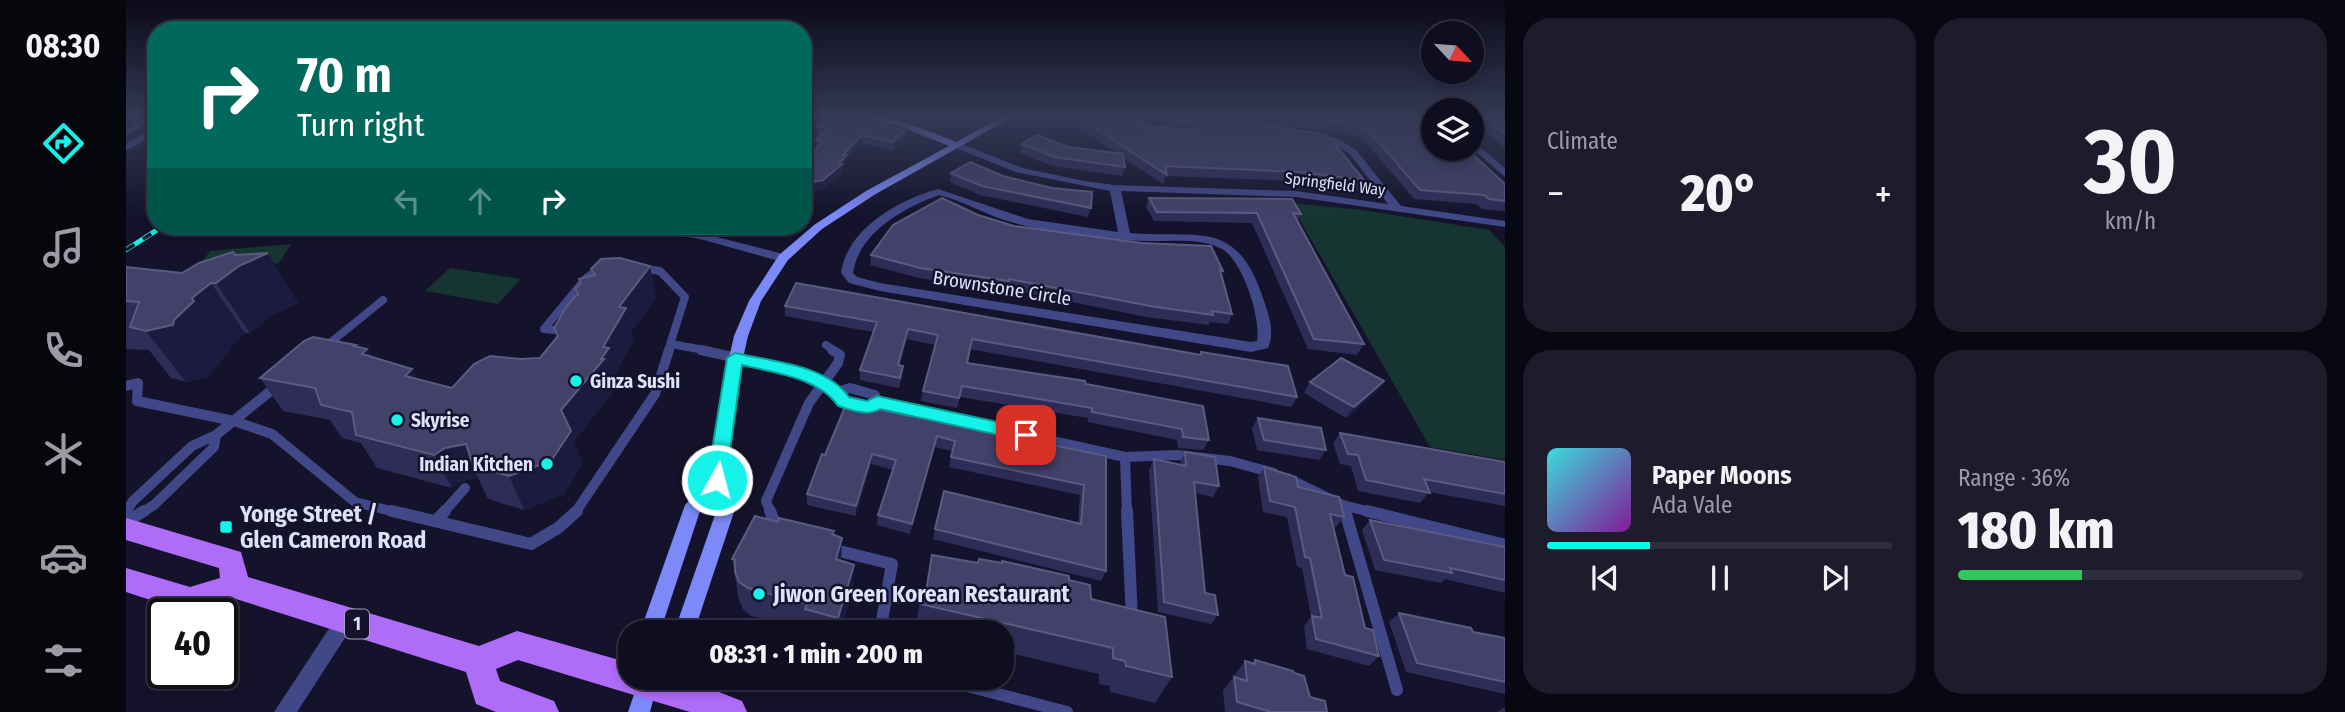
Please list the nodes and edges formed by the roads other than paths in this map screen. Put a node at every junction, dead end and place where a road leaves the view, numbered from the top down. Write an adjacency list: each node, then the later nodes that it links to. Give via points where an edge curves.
1 (949, 149): 9 (street, via 843,209)
2 (967, 149): 6 (street, Springfield Way, via 1020,170)
3 (1349, 149): 7 (street)
4 (1484, 154): 5 (street)
5 (1505, 174)
6 (1115, 188): 7 (street, Springfield Way, via 1262,191); 12 (street)
7 (1396, 207): 8 (street, Springfield Way)
8 (1505, 224)
9 (812, 232)
10 (695, 235): 13 (street)
11 (809, 235): 13 (street)
12 (1125, 237): 12 (street, Brownstone Circle, via 1193,239 1228,247 1241,261 1256,297 1266,337 1263,345 1220,343 894,290 853,279 847,273 855,246 869,231 937,192 998,215)
13 (783, 258): 21 (street, via 755,300)
14 (625, 266): 18 (lane, via 660,271 685,297)
15 (613, 267): 17 (lane, via 601,268 586,278 544,329)
16 (383, 300): 20 (lane)
17 (570, 332)
18 (671, 344): 21 (lane); 32 (lane, via 655,394 577,511 558,528 531,544)
19 (826, 345): 23 (lane, via 839,355)
20 (315, 355)
21 (735, 358): 23 (lane); 28 (street)
22 (285, 379): 25 (lane)
23 (822, 383): 27 (lane, via 844,402 870,408 877,402); 35 (lane, via 766,501 780,537)
24 (126, 386): 25 (lane, via 138,383 137,401)
25 (234, 421): 26 (lane); 32 (lane, via 272,434 355,502)
26 (216, 435): 31 (lane, via 191,446); 33 (lane, via 214,447 155,505)
27 (1125, 457): 30 (lane, via 1178,455 1230,461 1286,478); 44 (lane)
28 (717, 480): 40 (street, via 694,505); 41 (street, via 725,512)
29 (465, 488): 32 (lane)
30 (1343, 505): 36 (lane); 49 (lane)
31 (126, 512)
32 (436, 521)
33 (126, 522)
34 (126, 529): 39 (main road, via 231,561)
35 (793, 540)
36 (1505, 545)
37 (818, 546): 42 (lane, via 892,564)
38 (126, 579): 39 (main road, via 190,600)
39 (236, 586): 43 (main road, 1)
40 (654, 620)
41 (688, 620)
42 (882, 620)
43 (345, 621): 45 (main road, 1); 50 (street)
44 (1133, 625)
45 (479, 661): 46 (main road, via 517,645); 51 (main road, via 486,693)
46 (618, 678)
47 (658, 690): 52 (main road)
48 (983, 690): 53 (lane)
49 (1397, 690)
50 (285, 712)
51 (543, 712)
52 (731, 712)
53 (1067, 712)

